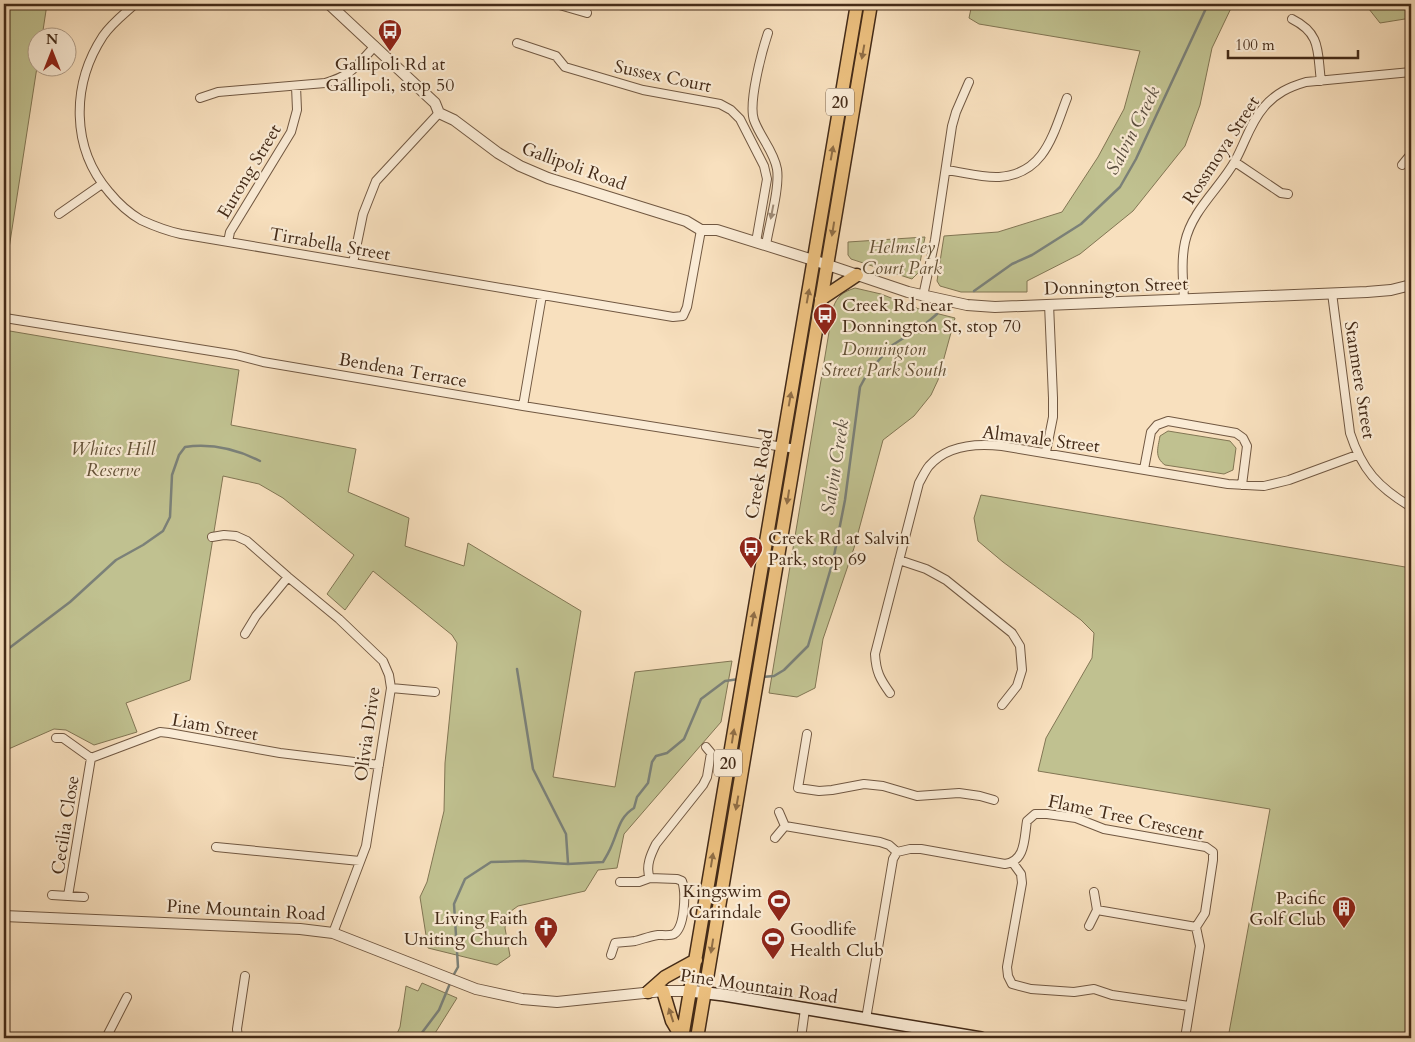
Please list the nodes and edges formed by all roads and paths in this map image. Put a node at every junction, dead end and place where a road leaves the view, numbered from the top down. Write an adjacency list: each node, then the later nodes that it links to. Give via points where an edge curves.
1 (135, 4): 24 (street, Tirrabella Street, via 104,35 82,80 79,125 84,149)
2 (556, 4): 6 (street)
3 (857, 4): 30 (main road, Creek Road / 20, one-way to 3)
4 (871, 4): 32 (main road, Creek Road / 20, one-way to 32)
5 (335, 6): 10 (street, Gallipoli Road)
6 (587, 13)
7 (1292, 19): 12 (street, via 1313,34)
8 (768, 33): 23 (street, via 752,107 754,120 774,159)
9 (517, 44): 22 (street, Sussex Court, via 556,56 565,68 643,90 720,104 740,119 764,166)
10 (374, 46): 14 (street, via 351,72 340,79); 17 (street, Gallipoli Road, via 435,103)
11 (1411, 72): 12 (street, Rossmoya Street)
12 (1321, 81): 19 (street, Rossmoya Street, via 1292,86 1276,94 1252,124)
13 (969, 82): 21 (street, via 952,126)
14 (296, 86): 15 (street, via 218,92); 28 (street, Eurong Street, via 297,110 291,132 230,232)
15 (200, 98)
16 (1067, 98): 21 (street, via 1048,147 1029,167 1016,174 997,177)
17 (440, 113): 27 (street, Gallipoli Road, via 520,166 548,178 686,221); 31 (street, via 376,181 363,214)
18 (1411, 154): 20 (street)
19 (1235, 162): 25 (street, via 1280,193); 39 (street, Rossmoya Street, via 1188,230 1183,258)
20 (1402, 165)
21 (946, 170): 37 (street)
22 (767, 179): 23 (street); 29 (street, Sussex Court)
23 (778, 180): 29 (street, one-way to 29)
24 (102, 184): 26 (street); 28 (street, Tirrabella Street, via 140,219 181,234)
25 (1288, 194)
26 (59, 214)
27 (700, 230): 29 (street, Gallipoli Road, via 717,230); 36 (street, Tirrabella Street, via 683,316)
28 (228, 242): 31 (street, Tirrabella Street)
29 (761, 243): 30 (street, Gallipoli Road)
30 (814, 260): 32 (street, Gallipoli Road); 43 (main road, Creek Road / 20, one-way to 30)
31 (353, 262): 36 (street, Tirrabella Street)
32 (827, 264): 33 (street, Donnington Street); 38 (main road, Creek Road / 20)
33 (857, 275): 37 (street, Donnington Street); 38 (main road)
34 (1411, 285): 35 (street, Donnington Street, via 1391,290)
35 (1332, 294): 39 (street, Donnington Street); 46 (street, Stanmere Street, via 1350,433)
36 (542, 295): 42 (street)
37 (923, 296): 40 (street, Donnington Street, via 980,307)
38 (821, 298): 44 (main road, Creek Road / 20)
39 (1184, 299): 40 (street, Donnington Street)
40 (1049, 304): 45 (street, via 1053,417)
41 (5, 318): 42 (street, Bendena Terrace)
42 (523, 406): 43 (street, Bendena Terrace)
43 (782, 447): 44 (street, Bendena Terrace); 83 (main road, Creek Road / 20, one-way to 43)
44 (796, 449): 88 (main road, Creek Road / 20, one-way to 88)
45 (1046, 452): 47 (street, Almavale Street); 51 (street, Almavale Street, via 982,444 946,453 930,466 919,483)
46 (1357, 455): 48 (street, Almavale Street, via 1289,480 1264,486); 49 (street, Stanmere Street, via 1373,478)
47 (1144, 469): 48 (street, Almavale Street); 48 (street, via 1151,432 1157,425 1168,421 1236,433 1243,438 1246,446)
48 (1242, 485)
49 (1411, 507)
50 (212, 538): 52 (street, Olivia Drive, via 236,536 248,541)
51 (899, 560): 56 (street, Almavale Street, via 875,654 876,669); 57 (street, via 946,580 1012,633 1020,646 1022,670 1017,686)
52 (288, 577): 53 (street); 54 (street, Olivia Drive, via 383,661)
53 (245, 634)
54 (392, 688): 55 (street); 62 (street, Olivia Drive)
55 (435, 692)
56 (890, 693)
57 (1002, 706)
58 (807, 734): 63 (street, via 798,788 819,791 864,784 917,796 958,793)
59 (56, 738): 61 (street, via 63,738)
60 (706, 747): 71 (street, via 711,753 707,777 656,844 650,855)
61 (91, 758): 62 (street, Liam Street, via 160,732 169,732 280,753); 75 (street, Cecilia Close)
62 (379, 765): 69 (street, Olivia Drive, via 366,846)
63 (994, 800)
64 (779, 812): 65 (street)
65 (785, 826): 66 (street); 68 (street, via 880,842)
66 (775, 838)
67 (216, 847): 69 (street)
68 (897, 852): 70 (street, via 921,849); 92 (street, via 893,859)
69 (360, 861): 81 (street, Olivia Drive)
70 (1013, 863): 80 (street, Flame Tree Crescent, via 1021,853 1027,821 1035,814 1076,818 1104,829 1206,846 1213,852 1213,860 1205,913); 90 (street, via 1021,874 1022,883 1007,967 1012,984 1031,989 1094,990)
71 (650, 878): 72 (street); 82 (street, via 682,881 683,912 676,933 615,943)
72 (620, 882)
73 (1094, 892): 77 (street)
74 (52, 895): 75 (street, Cecilia Close)
75 (68, 896): 76 (street, Cecilia Close)
76 (84, 897)
77 (1097, 910): 79 (street); 80 (street)
78 (4, 916): 81 (street, Pine Mountain Road)
79 (1089, 926)
80 (1196, 927): 90 (street, via 1200,946)
81 (334, 933): 86 (street, Pine Mountain Road, via 476,990 522,999 556,1002)
82 (611, 955)
83 (696, 960): 86 (main road, via 665,977); 87 (main road, Creek Road / 20)
84 (245, 976): 94 (street)
85 (663, 991): 86 (street, Pine Mountain Road); 87 (street, Pine Mountain Road); 95 (main road, one-way to 85, via 672,1021)
86 (648, 992)
87 (690, 992): 88 (main road, Pine Mountain Road); 95 (main road, Creek Road / 20)
88 (705, 993): 91 (main road, Pine Mountain Road); 96 (main road, Creek Road / 20)
89 (127, 997): 93 (street)
90 (1189, 1006): 99 (street)
91 (805, 1009): 92 (main road, Pine Mountain Road); 97 (street)
92 (866, 1019): 98 (main road, Pine Mountain Road)
93 (106, 1038)
94 (238, 1038)
95 (682, 1038)
96 (697, 1038)
97 (801, 1038)
98 (981, 1038)
99 (1185, 1038)

